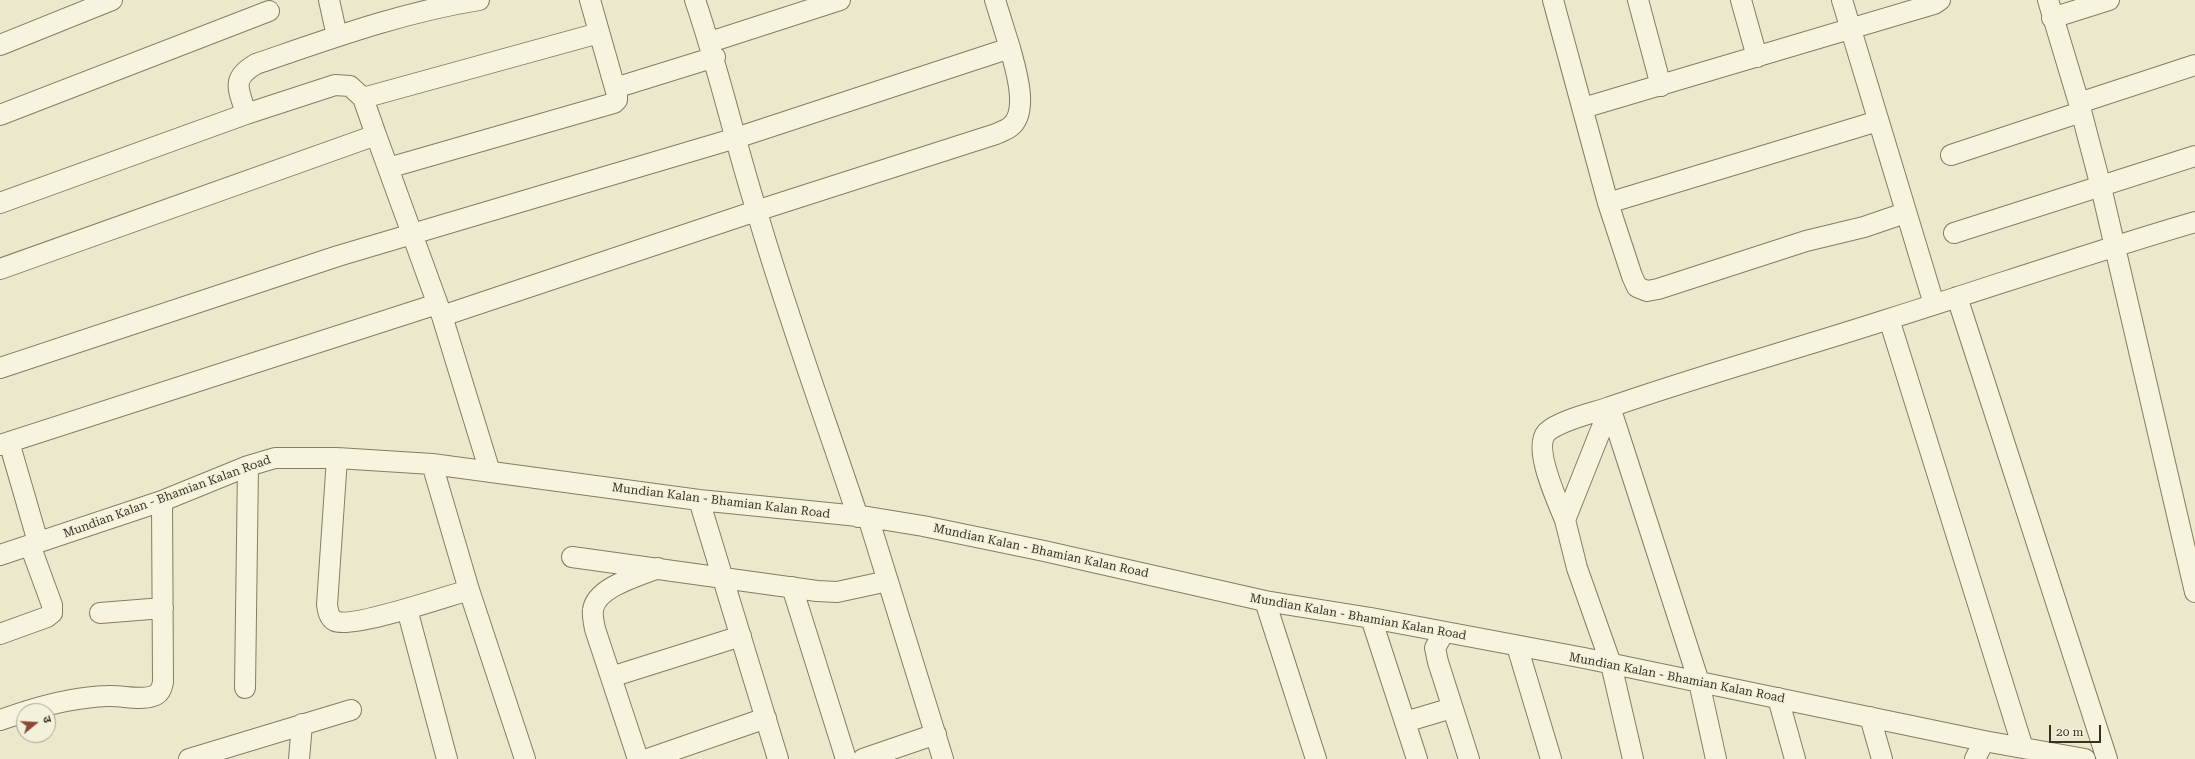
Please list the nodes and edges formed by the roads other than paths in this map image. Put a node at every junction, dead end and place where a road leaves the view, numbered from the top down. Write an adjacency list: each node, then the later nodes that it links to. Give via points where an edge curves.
1 (112, 0): 20 (street)
2 (329, 0): 19 (street)
3 (590, 0): 18 (street)
4 (695, 0): 22 (street)
5 (840, 0): 22 (street)
6 (995, 0): 21 (street)
7 (1553, 0): 28 (street)
8 (1638, 0): 25 (street)
9 (1741, 0): 23 (street)
10 (1842, 0): 17 (street)
11 (1940, 0): 17 (street)
12 (2109, 0): 15 (street)
13 (468, 1): 14 (street)
14 (402, 9): 19 (street)
15 (2050, 9): 29 (street)
16 (269, 10): 31 (street)
17 (1850, 30): 23 (street); 32 (street)
18 (599, 32): 26 (street); 27 (street)
19 (337, 36): 30 (street, via 245,70 239,77 238,85)
20 (0, 45)
21 (1010, 48): 34 (street); 41 (street, via 1019,85 1020,108 1011,126 996,134)
22 (712, 49): 26 (street); 34 (street)
23 (1757, 58): 25 (street)
24 (2195, 64): 29 (street)
25 (1661, 86): 28 (street)
26 (615, 88): 37 (street, via 617,100 614,103)
27 (363, 98): 30 (street, via 350,86 335,85); 33 (street)
28 (1583, 108): 40 (street)
29 (2080, 108): 35 (street); 38 (street)
30 (246, 114): 39 (street)
31 (0, 115)
32 (1878, 121): 40 (street); 42 (street)
33 (376, 135): 37 (street); 47 (street)
34 (736, 138): 41 (street); 45 (street)
35 (1951, 155)
36 (2195, 156): 38 (street)
37 (388, 168): 45 (street)
38 (2101, 187): 44 (street); 46 (street)
39 (0, 203)
40 (1608, 203): 42 (street, via 1632,276 1637,287 1647,291 1658,290 1806,241 1864,227)
41 (756, 211): 50 (street); 61 (street, via 782,293)
42 (1905, 213): 49 (street)
43 (2195, 222): 46 (street)
44 (1954, 233)
45 (411, 235): 50 (street); 52 (street, via 338,256)
46 (2114, 245): 48 (street); 71 (street)
47 (0, 269)
48 (1957, 297): 49 (street); 119 (street)
49 (1934, 304): 51 (street)
50 (439, 310): 54 (street); 58 (street)
51 (1889, 319): 53 (street, via 1677,383); 97 (street)
52 (0, 368)
53 (1610, 406): 62 (street); 62 (street, via 1559,425 1547,433 1542,444 1543,459); 83 (street)
54 (5, 444): 63 (street)
55 (337, 458): 56 (street, Mundian Kalan - Bhamian Kalan Road); 57 (street, Mundian Kalan - Bhamian Kalan Road, via 275,458); 74 (street, via 328,614 334,621 345,623)
56 (432, 464): 58 (street, Mundian Kalan - Bhamian Kalan Road); 70 (street)
57 (248, 466): 60 (street, Mundian Kalan - Bhamian Kalan Road); 84 (street)
58 (490, 472): 59 (street, Mundian Kalan - Bhamian Kalan Road)
59 (699, 500): 61 (street, Mundian Kalan - Bhamian Kalan Road); 67 (street)
60 (162, 501): 63 (street, Mundian Kalan - Bhamian Kalan Road); 73 (street)
61 (863, 517): 68 (street); 72 (street, Mundian Kalan - Bhamian Kalan Road, via 1044,551)
62 (1565, 520): 81 (street, via 1577,568)
63 (34, 544): 64 (street, Mundian Kalan - Bhamian Kalan Road); 78 (street, via 52,605 52,613)
64 (0, 555)
65 (572, 557): 66 (street)
66 (658, 568): 67 (street); 82 (street, via 612,587 599,596 593,610 595,629)
67 (723, 577): 69 (street); 79 (street)
68 (888, 581): 69 (street, via 837,592); 95 (street)
69 (792, 587): 106 (street)
70 (469, 590): 74 (street); 102 (street)
71 (2195, 592)
72 (1265, 601): 76 (street, Mundian Kalan - Bhamian Kalan Road); 109 (street)
73 (163, 608): 75 (street); 86 (street, via 163,682 156,696 107,696)
74 (407, 609): 101 (street)
75 (100, 613)
76 (1372, 618): 77 (street, Mundian Kalan - Bhamian Kalan Road); 93 (street)
77 (1444, 632): 80 (street, Mundian Kalan - Bhamian Kalan Road); 87 (street, via 1435,648)
78 (0, 634)
79 (741, 636): 82 (street); 91 (street)
80 (1517, 646): 81 (street, Mundian Kalan - Bhamian Kalan Road); 112 (street)
81 (1611, 664): 83 (street, Mundian Kalan - Bhamian Kalan Road); 113 (street)
82 (610, 676): 103 (street)
83 (1699, 682): 85 (street, Mundian Kalan - Bhamian Kalan Road); 114 (street)
84 (245, 688)
85 (1778, 698): 90 (street, Mundian Kalan - Bhamian Kalan Road); 115 (street)
86 (56, 703)
87 (1452, 708): 93 (street); 111 (street)
88 (351, 710): 94 (street)
89 (16, 715): 92 (street)
90 (1870, 717): 96 (street, Mundian Kalan - Bhamian Kalan Road); 116 (street)
91 (766, 718): 104 (street); 105 (street)
92 (0, 720)
93 (1405, 722): 110 (street)
94 (302, 724): 98 (street); 100 (street)
95 (936, 734): 107 (street); 108 (street)
96 (1984, 741): 97 (street, Mundian Kalan - Bhamian Kalan Road); 117 (street)
97 (2036, 753): 118 (street, Mundian Kalan - Bhamian Kalan Road)
98 (212, 756): 99 (street)
99 (189, 759)
100 (299, 759)
101 (447, 759)
102 (525, 759)
103 (638, 759)
104 (648, 759)
105 (778, 759)
106 (846, 759)
107 (863, 759)
108 (943, 759)
109 (1316, 759)
110 (1416, 759)
111 (1469, 759)
112 (1551, 759)
113 (1633, 759)
114 (1716, 759)
115 (1795, 759)
116 (1882, 759)
117 (1975, 759)
118 (2085, 759)
119 (2107, 759)

